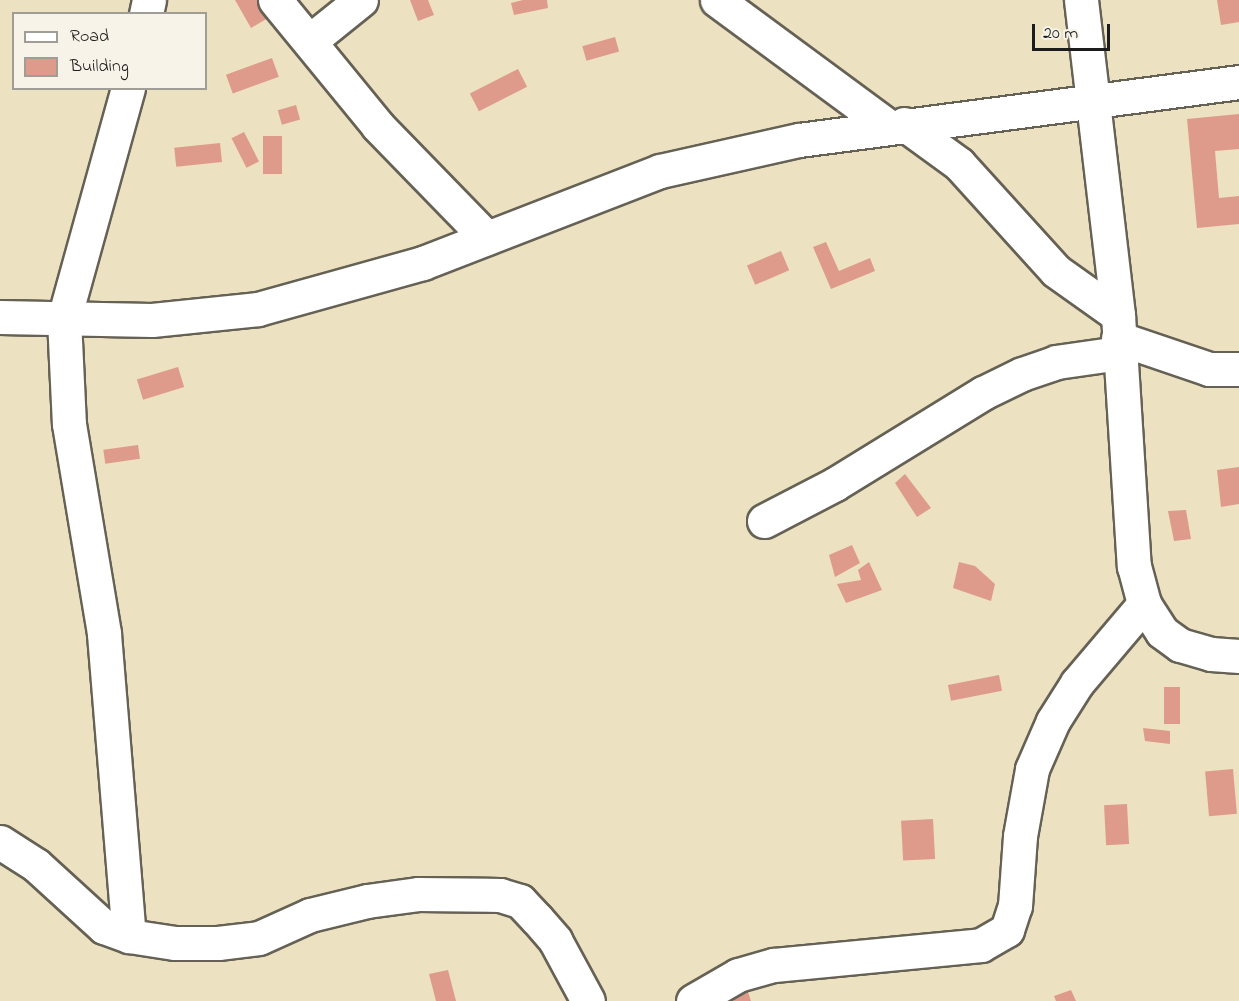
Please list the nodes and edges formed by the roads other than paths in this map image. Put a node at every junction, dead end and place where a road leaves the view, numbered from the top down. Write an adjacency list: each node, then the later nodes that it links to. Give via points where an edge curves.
1 (275, 0): 5 (street)
2 (361, 0): 5 (street)
3 (717, 0): 9 (street)
4 (1081, 0): 8 (street)
5 (311, 40): 10 (street, via 378,126)
6 (1239, 82): 8 (street)
7 (127, 90): 12 (street)
8 (1093, 100): 9 (street); 13 (street)
9 (896, 125): 10 (street, via 799,140 660,171); 13 (street, via 959,164)
10 (487, 238): 12 (street, via 423,263 258,309 152,320)
11 (0, 317): 12 (street)
12 (64, 319): 19 (street, via 69,424 104,634)
13 (1118, 335): 14 (street, via 1209,369); 15 (street, via 983,393 835,484); 16 (street, via 1134,566)
14 (1239, 369)
15 (764, 521)
16 (1144, 604): 17 (street, via 1162,632 1180,645 1211,654); 21 (street, via 1077,683 1053,721 1032,769 1020,836 1015,906 1007,930 981,945 774,965 738,975)
17 (1239, 656)
18 (0, 842): 19 (street, via 36,865 104,927)
19 (129, 936): 20 (street, via 218,944 259,938 310,915 367,901 418,894 500,894 520,901 555,940)
20 (583, 998)
21 (693, 1001)

